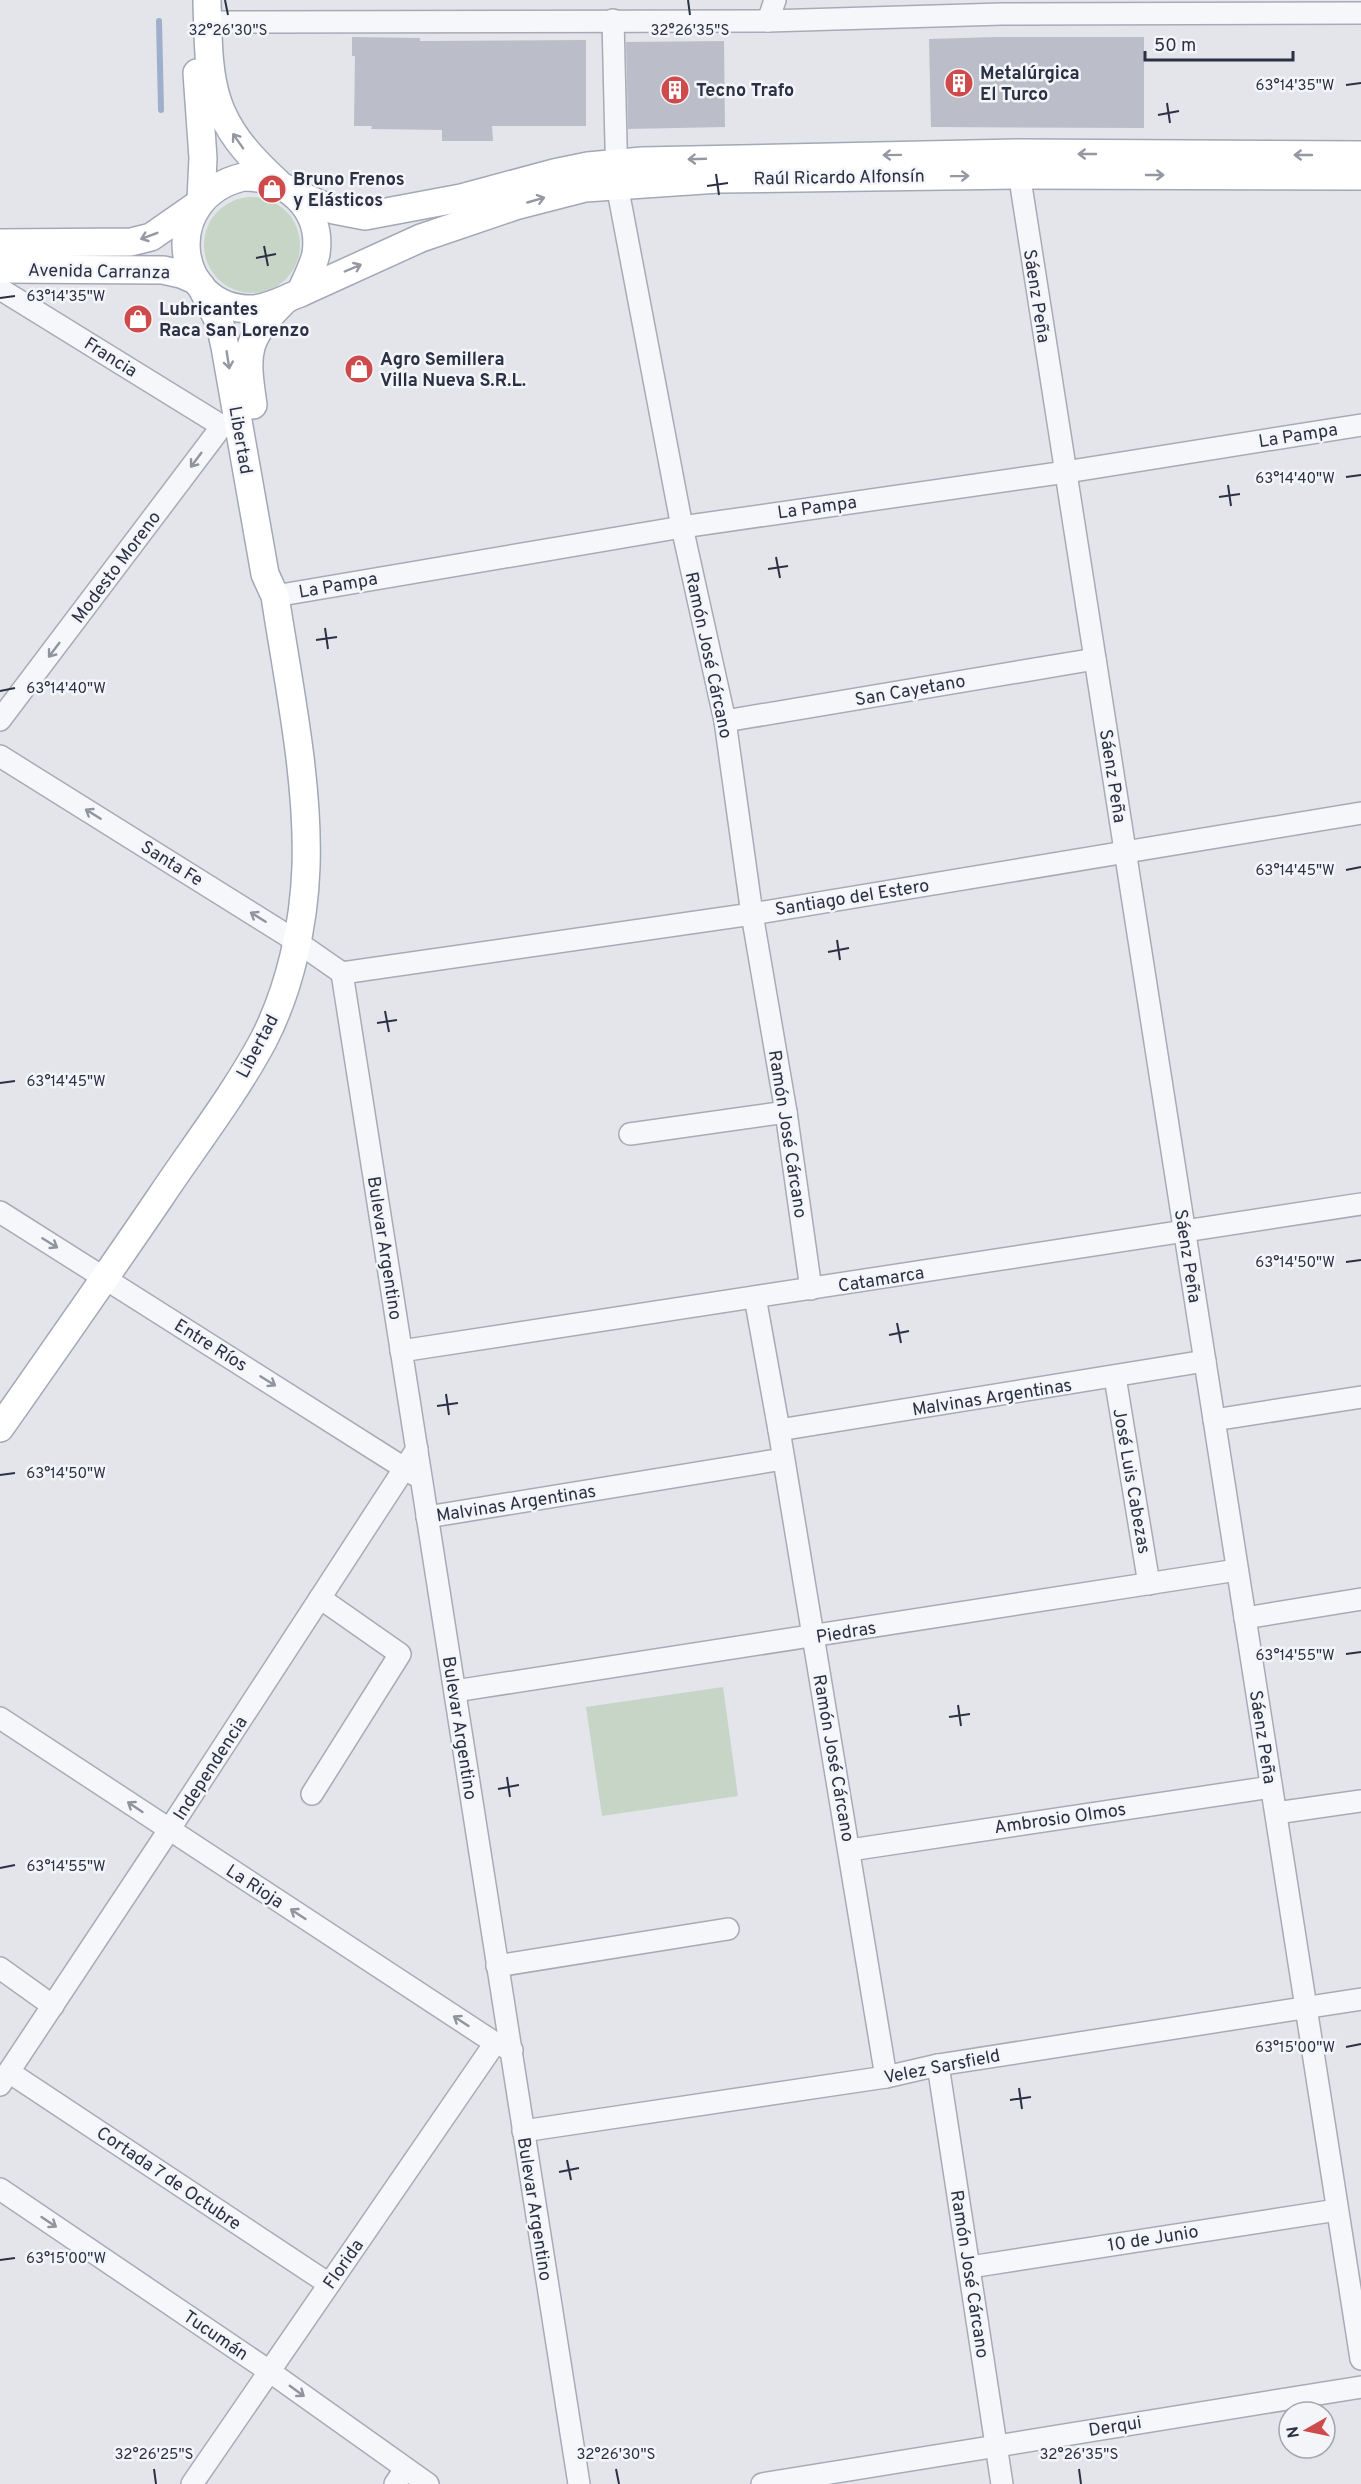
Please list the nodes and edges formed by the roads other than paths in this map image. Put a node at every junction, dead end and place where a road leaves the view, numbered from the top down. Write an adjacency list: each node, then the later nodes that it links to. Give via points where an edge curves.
1 (775, 0): 5 (street)
2 (203, 7): 4 (street); 10 (main road, one-way to 2, via 237,141 214,96); 11 (main road, via 203,158)
3 (1361, 13): 5 (street, via 1002,14)
4 (614, 20): 5 (street); 8 (street, Ramón José Cárcano)
5 (768, 21)
6 (1361, 155): 7 (main road, Raúl Ricardo Alfonsín, one-way to 7)
7 (1017, 164): 8 (main road, Raúl Ricardo Alfonsín, via 718,158); 9 (main road, Raúl Ricardo Alfonsín, one-way to 9); 19 (street, Sáenz Peña)
8 (617, 174): 10 (main road, Raúl Ricardo Alfonsín, via 554,173 461,198 365,216 334,210); 16 (main road, Raúl Ricardo Alfonsín, one-way to 8, via 465,222); 20 (street, Ramón José Cárcano)
9 (1361, 176)
10 (286, 188): 11 (main road, via 254,177 237,179 219,185); 16 (main road, via 310,214 316,238 314,264)
11 (199, 202): 12 (main road, Avenida Carranza, one-way to 12, via 151,237 131,242); 14 (main road, via 189,220 185,247)
12 (0, 243)
13 (0, 269): 14 (main road, Avenida Carranza, via 163,270)
14 (199, 284): 16 (main road, via 220,301 243,308 266,307); 17 (main road, Libertad, one-way to 17, via 220,324)
15 (0, 289): 17 (street, Francia)
16 (294, 295): 21 (main road, Libertad, via 257,330 249,351 248,373 279,570)
17 (230, 425): 21 (main road, Libertad, via 265,574); 23 (street, Modesto Moreno, one-way to 23)
18 (1361, 425): 19 (street, La Pampa)
19 (1066, 472): 20 (street, La Pampa); 22 (street, Sáenz Peña)
20 (682, 526): 21 (street, La Pampa); 24 (street, Ramón José Cárcano)
21 (275, 596): 29 (main road, Libertad, via 305,810 306,869)
22 (1095, 659): 24 (street, San Cayetano); 27 (street, Sáenz Peña)
23 (0, 720)
24 (725, 721): 28 (street, Ramón José Cárcano)
25 (0, 756): 29 (street, Santa Fe, one-way to 25)
26 (1361, 813): 27 (street, Santiago del Estero)
27 (1125, 852): 28 (street, Santiago del Estero); 35 (street, Sáenz Peña)
28 (752, 914): 30 (street, Santiago del Estero); 31 (street, Ramón José Cárcano)
29 (296, 941): 30 (street, Santa Fe); 36 (main road, Libertad, via 275,1014 250,1064)
30 (342, 973): 39 (street, Bulevar Argentino)
31 (786, 1112): 32 (street); 37 (street, Ramón José Cárcano)
32 (630, 1134)
33 (1361, 1204): 35 (street, Catamarca)
34 (0, 1212): 36 (street, Entre Ríos, one-way to 36)
35 (1184, 1232): 37 (street, Catamarca); 40 (street, Sáenz Peña)
36 (105, 1278): 44 (main road, Libertad); 48 (street, Entre Ríos, one-way to 48)
37 (811, 1289): 38 (street, Catamarca)
38 (755, 1297): 39 (street, Catamarca); 45 (street, Ramón José Cárcano)
39 (401, 1351): 46 (street, Bulevar Argentino)
40 (1205, 1362): 41 (street, Malvinas Argentinas); 43 (street, Sáenz Peña)
41 (1114, 1377): 45 (street, Malvinas Argentinas); 51 (street, José Luis Cabezas)
42 (1361, 1397): 43 (street)
43 (1214, 1420): 50 (street, Sáenz Peña)
44 (0, 1428)
45 (779, 1430): 47 (street, Ramón José Cárcano)
46 (417, 1449): 48 (street, Independencia)
47 (783, 1459): 49 (street, Malvinas Argentinas); 55 (street, Ramón José Cárcano)
48 (413, 1473): 49 (street, Bulevar Argentino); 52 (street, Independencia)
49 (427, 1517): 56 (street, Bulevar Argentino)
50 (1237, 1570): 51 (street, Piedras); 54 (street, Sáenz Peña)
51 (1149, 1584): 55 (street, Piedras)
52 (320, 1599): 59 (street, via 400,1654); 62 (street, Independencia)
53 (1361, 1599): 54 (street)
54 (1245, 1618): 58 (street, Sáenz Peña)
55 (813, 1637): 56 (street, Piedras); 63 (street, Ramón José Cárcano)
56 (455, 1691): 65 (street, Bulevar Argentino)
57 (0, 1718): 62 (street, La Rioja, one-way to 57)
58 (1271, 1787): 61 (street, Sáenz Peña); 63 (street, Ambrosio Olmos)
59 (312, 1794)
60 (1361, 1801): 61 (street)
61 (1276, 1813): 69 (street, Sáenz Peña)
62 (169, 1830): 68 (street, Independencia); 70 (street, La Rioja, one-way to 62)
63 (850, 1850): 72 (street, Ramón José Cárcano)
64 (728, 1929): 65 (street)
65 (498, 1966): 70 (street, Bulevar Argentino)
66 (0, 1968): 68 (street)
67 (1361, 1999): 69 (street, Velez Sarsfield)
68 (53, 2006): 73 (street, Independencia)
69 (1306, 2007): 71 (street, Velez Sarsfield); 76 (street, Sáenz Peña)
70 (503, 2047): 74 (street, Bulevar Argentino); 78 (street, Florida)
71 (938, 2065): 72 (street, Velez Sarsfield); 77 (street, Ramón José Cárcano)
72 (886, 2077): 74 (street, Velez Sarsfield)
73 (5, 2078): 78 (street, Cortada 7 de Octubre)
74 (523, 2131): 86 (street, Bulevar Argentino)
75 (0, 2190): 80 (street, Tucumán, one-way to 80)
76 (1337, 2210): 77 (street, 10 de Junio); 79 (street, Sáenz Peña)
77 (970, 2267): 82 (street, Ramón José Cárcano)
78 (329, 2284): 80 (street, Florida)
79 (1361, 2359)
80 (269, 2371): 83 (street, Tucumán, one-way to 83); 84 (street, Florida)
81 (1361, 2386): 82 (street, Derqui)
82 (996, 2446): 87 (street, Derqui); 88 (street, Ramón José Cárcano)
83 (400, 2476): 85 (street, Tucumán)
84 (192, 2484)
85 (428, 2484)
86 (579, 2484)
87 (762, 2484)
88 (1002, 2484)

